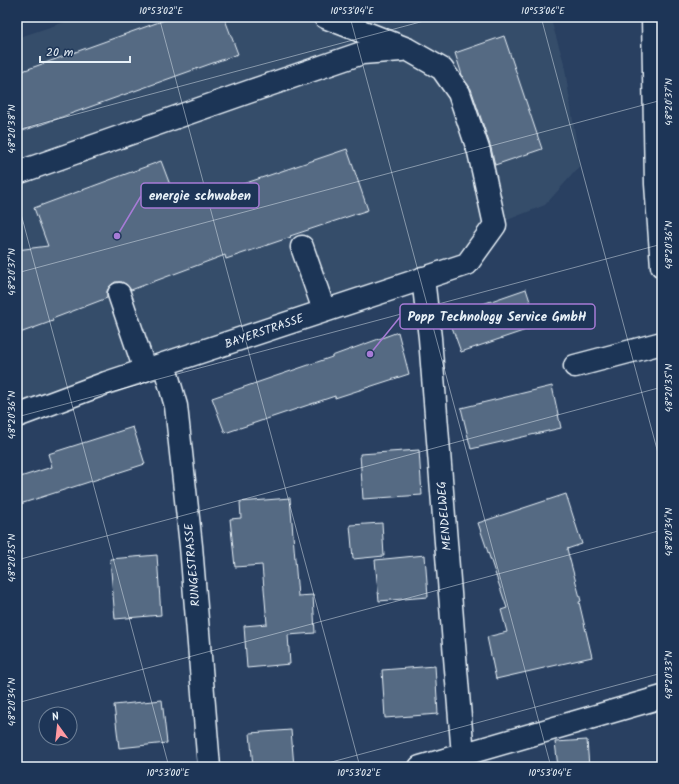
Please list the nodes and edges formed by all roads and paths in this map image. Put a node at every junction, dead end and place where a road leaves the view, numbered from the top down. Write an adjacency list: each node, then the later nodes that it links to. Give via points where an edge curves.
1 (326, 17): 3 (street)
2 (653, 17): 6 (street, via 656,184)
3 (406, 49): 4 (street, via 362,53); 7 (street, BAYERSTRASSE, via 442,69 459,93 479,152 495,225 467,264)
4 (17, 173)
5 (302, 246): 9 (street)
6 (662, 266)
7 (423, 278): 9 (street, BAYERSTRASSE); 15 (street, MENDELWEG)
8 (119, 294): 12 (street, RUNGESTRASSE)
9 (324, 310): 12 (street, BAYERSTRASSE)
10 (662, 343): 11 (street)
11 (575, 366)
12 (155, 367): 13 (street, BAYERSTRASSE); 16 (street, RUNGESTRASSE, via 176,406 191,546)
13 (17, 416)
14 (662, 697): 15 (street)
15 (464, 754): 17 (street)
16 (209, 767)
17 (420, 767)

